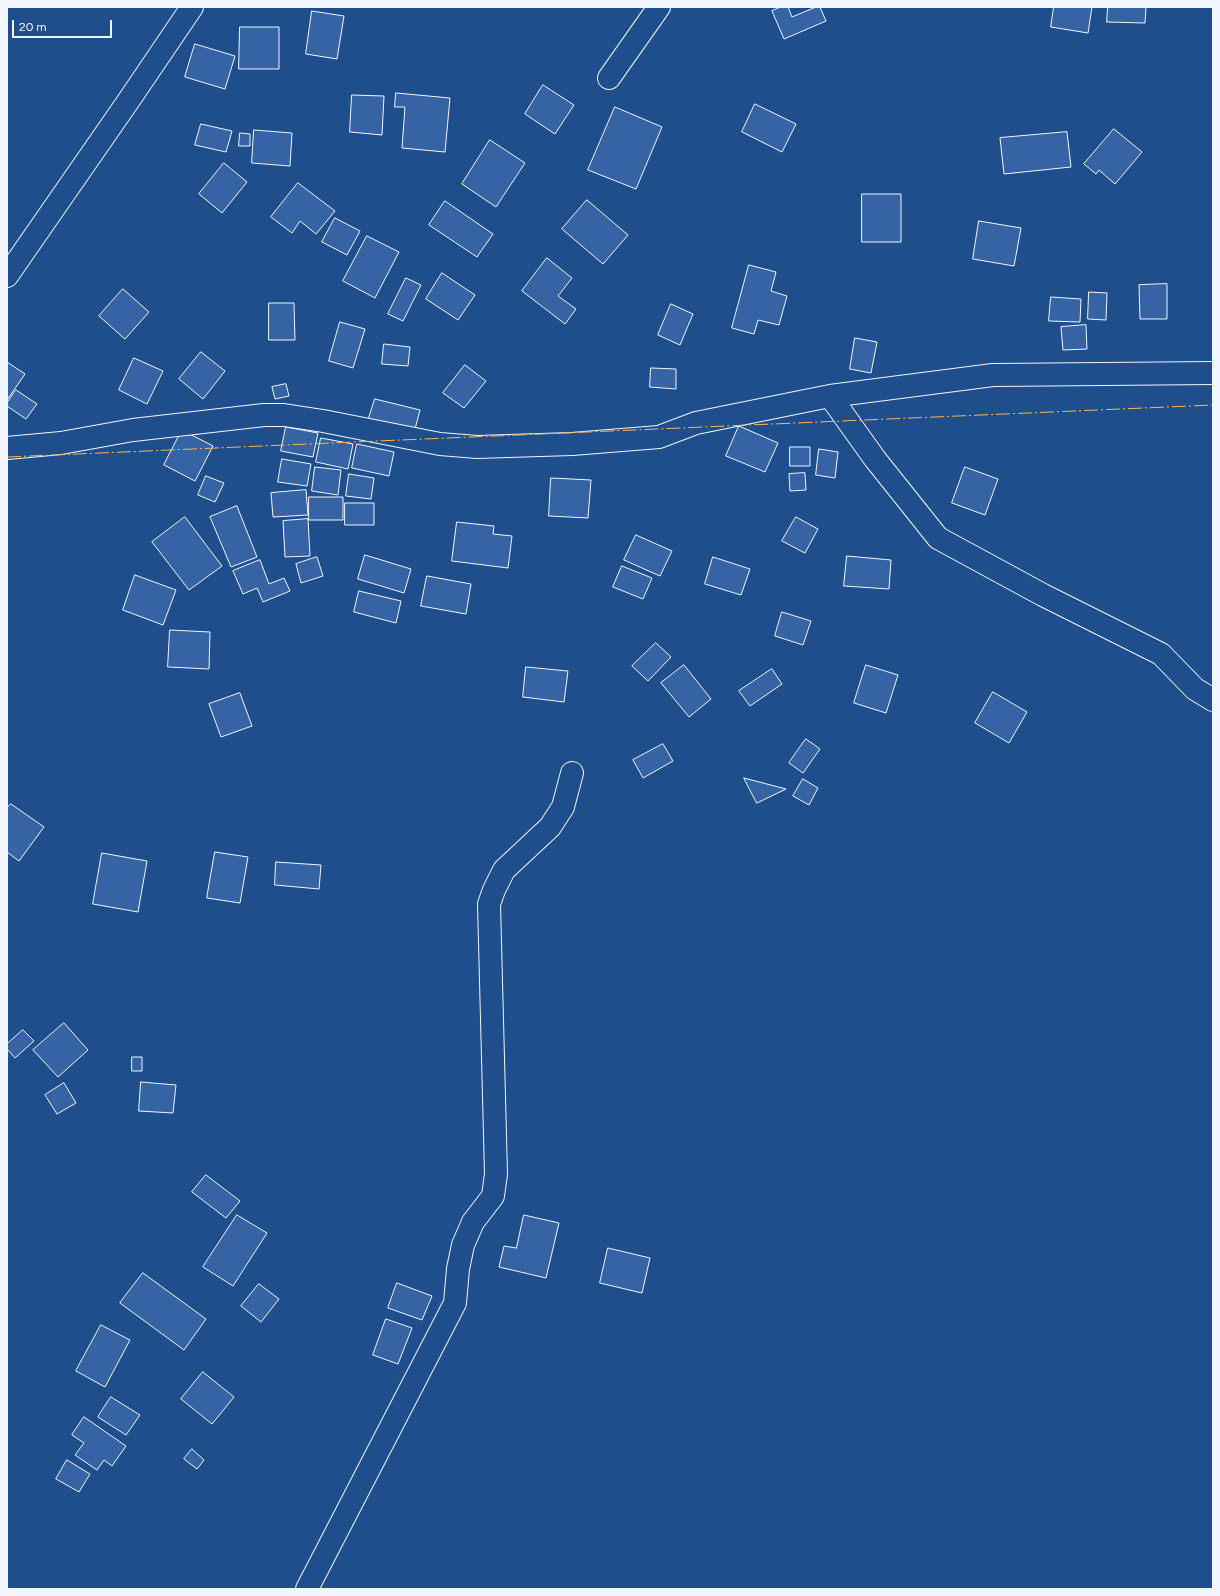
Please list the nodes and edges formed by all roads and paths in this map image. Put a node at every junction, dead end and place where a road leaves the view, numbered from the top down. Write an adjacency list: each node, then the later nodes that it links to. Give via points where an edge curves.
1 (192, 7): 4 (street)
2 (659, 7): 3 (street)
3 (609, 78)
4 (7, 276)
5 (1213, 373): 6 (street, via 993,375)
6 (830, 396): 7 (street, via 696,423 659,437 572,444 476,447 440,444 323,421 284,415 264,415); 8 (street, via 874,459 938,538 1043,596 1161,654 1195,689)
7 (7, 448)
8 (1213, 700)
9 (572, 772): 10 (street, via 563,807 550,827 504,870 489,904 496,1174 493,1196 473,1222 463,1245 455,1303)
10 (307, 1589)

